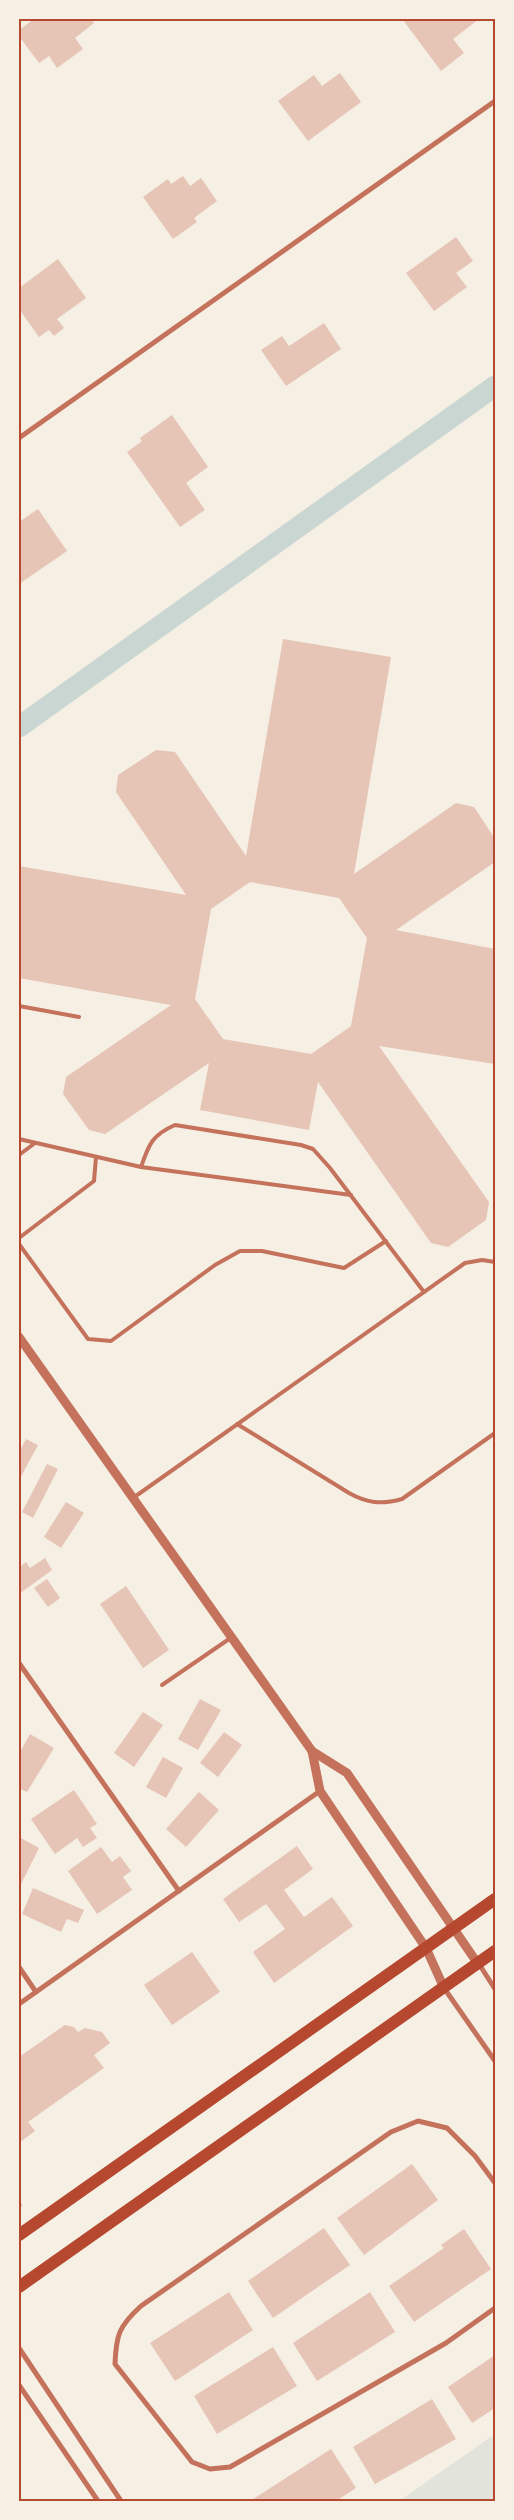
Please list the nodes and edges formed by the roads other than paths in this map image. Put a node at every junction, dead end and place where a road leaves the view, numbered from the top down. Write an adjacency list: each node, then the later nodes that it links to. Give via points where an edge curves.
1 (495, 101): 2 (street)
2 (19, 438)
3 (19, 1006): 4 (lane)
4 (79, 1017)
5 (19, 1139): 6 (lane)
6 (36, 1143): 7 (lane); 8 (lane)
7 (19, 1155)
8 (96, 1157): 9 (lane); 11 (lane, via 94,1181)
9 (141, 1167): 10 (lane); 10 (lane, via 148,1145 159,1132 175,1125 313,1149)
10 (351, 1195): 12 (lane)
11 (19, 1238)
12 (386, 1241): 13 (lane, via 344,1268 262,1251 240,1251 215,1265 112,1341 88,1338); 15 (lane)
13 (19, 1244)
14 (495, 1262): 15 (lane, via 465,1263)
15 (424, 1292): 17 (lane)
16 (19, 1337): 19 (street)
17 (236, 1424): 18 (lane, via 361,1500 374,1503 402,1499); 19 (lane)
18 (495, 1433)
19 (133, 1498): 20 (street)
20 (232, 1637): 22 (lane); 23 (street)
21 (19, 1663): 25 (street)
22 (162, 1685)
23 (312, 1751): 24 (street); 27 (street, via 347,1773)
24 (320, 1791): 25 (street); 28 (street)
25 (179, 1892): 34 (street)
26 (495, 1899): 27 (main road)
27 (453, 1928): 28 (main road); 30 (street)
28 (426, 1948): 32 (street); 38 (main road)
29 (495, 1952): 30 (main road)
30 (478, 1964): 32 (main road); 33 (street)
31 (19, 1967): 34 (street)
32 (444, 1988): 36 (street); 39 (main road)
33 (495, 1989)
34 (36, 1992): 35 (street)
35 (19, 2004)
36 (495, 2060)
37 (495, 2183): 40 (street, via 475,2156 447,2128 418,2121 391,2132 141,2306 125,2320 116,2338 115,2364 192,2462 210,2469 230,2468 446,2344)
38 (19, 2235)
39 (19, 2287)
40 (495, 2308)
41 (19, 2348): 44 (street)
42 (19, 2385): 43 (street)
43 (98, 2501)
44 (122, 2501)

